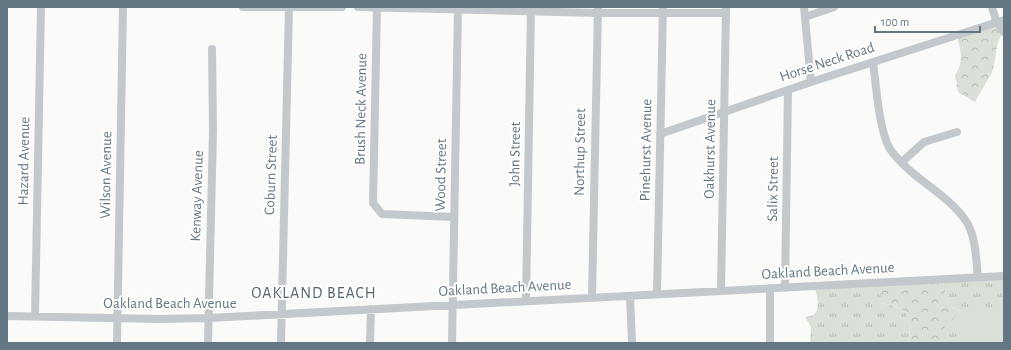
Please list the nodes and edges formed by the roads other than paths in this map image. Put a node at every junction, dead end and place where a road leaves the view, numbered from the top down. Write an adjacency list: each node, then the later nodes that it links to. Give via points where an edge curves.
1 (41, 7): 41 (street, Hazard Avenue)
2 (122, 7): 42 (street, Wilson Avenue)
3 (243, 7): 4 (street)
4 (289, 7): 5 (street); 39 (street, Coburn Street)
5 (342, 7)
6 (358, 7): 7 (street)
7 (377, 7): 11 (street); 27 (street, Brush Neck Avenue, via 373,198 378,211 382,214)
8 (804, 7): 16 (street)
9 (834, 7): 16 (street)
10 (992, 7): 17 (street)
11 (458, 8): 12 (street); 27 (street, Wood Street)
12 (531, 9): 13 (street); 36 (street, John Street)
13 (598, 10): 14 (street); 35 (street, Northup Street)
14 (663, 10): 15 (street); 25 (street, Pinehurst Avenue)
15 (726, 10): 23 (street, Oakhurst Avenue)
16 (804, 18): 21 (street)
17 (1001, 21): 18 (street); 20 (street, Horse Neck Road)
18 (1004, 32)
19 (212, 49): 43 (street, Kenway Avenue)
20 (873, 62): 21 (street, Horse Neck Road); 26 (street, via 885,136 889,148)
21 (811, 82): 22 (street, Horse Neck Road)
22 (788, 90): 23 (street, Horse Neck Road); 31 (street, Salix Street)
23 (725, 111): 25 (street, Horse Neck Road); 32 (street, Oakhurst Avenue)
24 (957, 132): 26 (street, via 924,142)
25 (660, 134): 33 (street, Pinehurst Avenue)
26 (902, 162): 29 (street, via 943,197 966,221 973,241)
27 (454, 217): 37 (street, Wood Street)
28 (1004, 276): 29 (street, Oakland Beach Avenue)
29 (978, 277): 31 (street, Oakland Beach Avenue)
30 (770, 288): 31 (street, Oakland Beach Avenue); 32 (street, Oakland Beach Avenue); 50 (street)
31 (785, 288)
32 (721, 291): 33 (street, Oakland Beach Avenue)
33 (657, 294): 34 (street, Oakland Beach Avenue)
34 (630, 296): 35 (street, Oakland Beach Avenue); 49 (street)
35 (592, 297): 36 (street, Oakland Beach Avenue)
36 (526, 301): 37 (street, Oakland Beach Avenue)
37 (453, 304): 38 (street, Oakland Beach Avenue); 48 (street, Wood Street)
38 (371, 309): 39 (street, Oakland Beach Avenue); 47 (street)
39 (281, 314): 43 (street, Oakland Beach Avenue); 46 (street, Coburn Street)
40 (7, 316): 41 (street, Oakland Beach Avenue)
41 (35, 316): 42 (street, Oakland Beach Avenue)
42 (117, 318): 43 (street, Oakland Beach Avenue); 44 (street, Wilson Avenue)
43 (209, 318): 45 (street, Kenway Avenue)
44 (117, 343)
45 (208, 343)
46 (281, 343)
47 (370, 343)
48 (452, 343)
49 (632, 343)
50 (770, 343)

